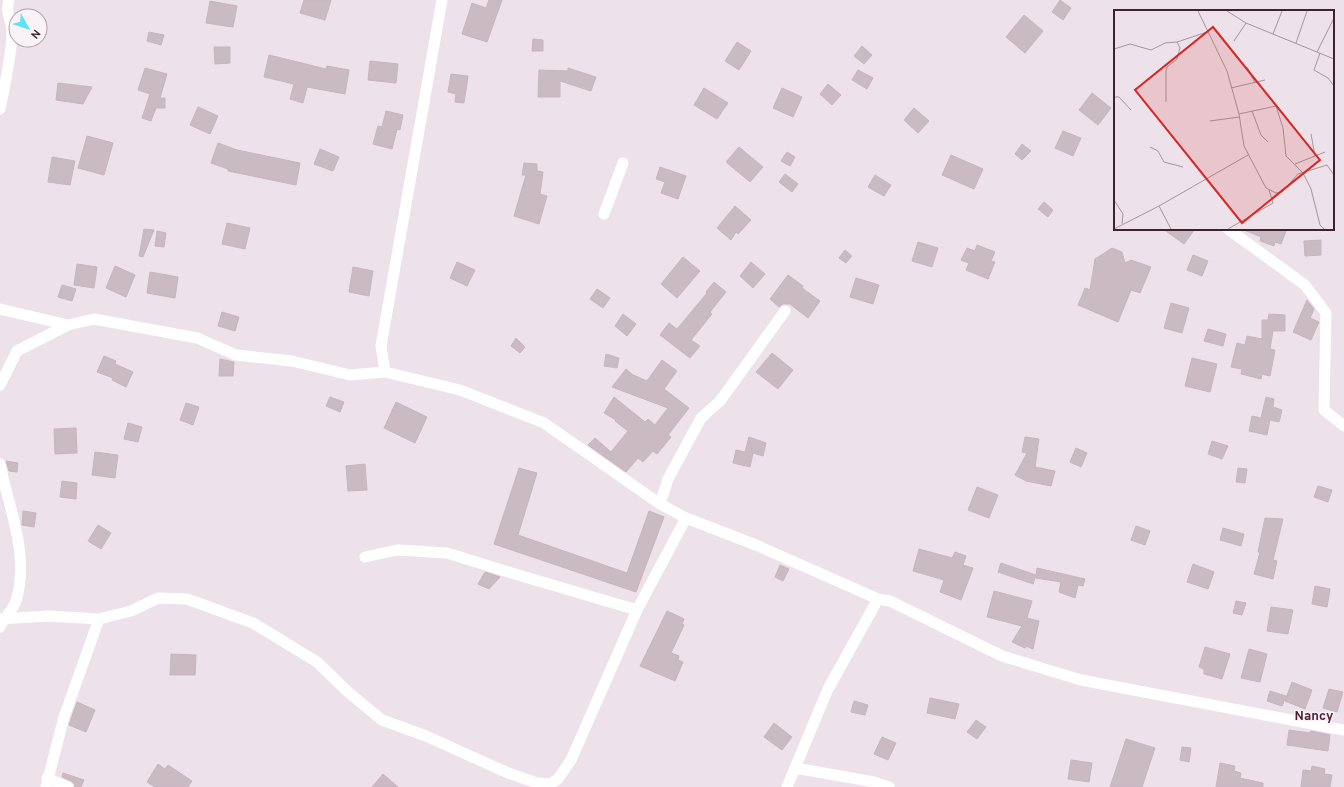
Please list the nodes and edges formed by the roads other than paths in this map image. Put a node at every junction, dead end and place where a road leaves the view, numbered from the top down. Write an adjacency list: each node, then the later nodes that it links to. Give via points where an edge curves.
1 (9, 0): 3 (street, via 7,8 12,31 10,57)
2 (442, 0): 10 (street, via 381,346)
3 (0, 109)
4 (623, 163): 5 (street)
5 (604, 214)
6 (1229, 230): 12 (street, via 1305,285 1326,314 1324,410)
7 (0, 309): 9 (street)
8 (785, 311): 14 (street, via 720,401 701,418 668,479)
9 (68, 325): 10 (street, via 94,319 196,338 236,355 292,361 350,375); 11 (street, via 17,351)
10 (385, 372): 14 (street, via 460,390 544,424)
11 (0, 385)
12 (1344, 426)
13 (0, 464): 20 (street, via 19,542 21,578 16,603)
14 (660, 504): 15 (street)
15 (686, 518): 17 (street, via 756,545); 18 (street)
16 (365, 557): 18 (street, via 397,550 447,553)
17 (878, 599): 21 (street, via 890,601 1002,656 1081,680); 22 (street, via 828,689)
18 (637, 610): 19 (street, via 571,760 558,779 550,784 536,783 508,773 426,736 382,720 317,662 253,622 187,599 158,598 131,610)
19 (99, 619): 20 (street, via 49,616); 23 (street, via 64,717)
20 (1, 622)
21 (1344, 729)
22 (795, 768): 25 (street); 26 (street, via 861,779)
23 (46, 783): 24 (street)
24 (68, 787)
25 (787, 787)
26 (889, 787)

